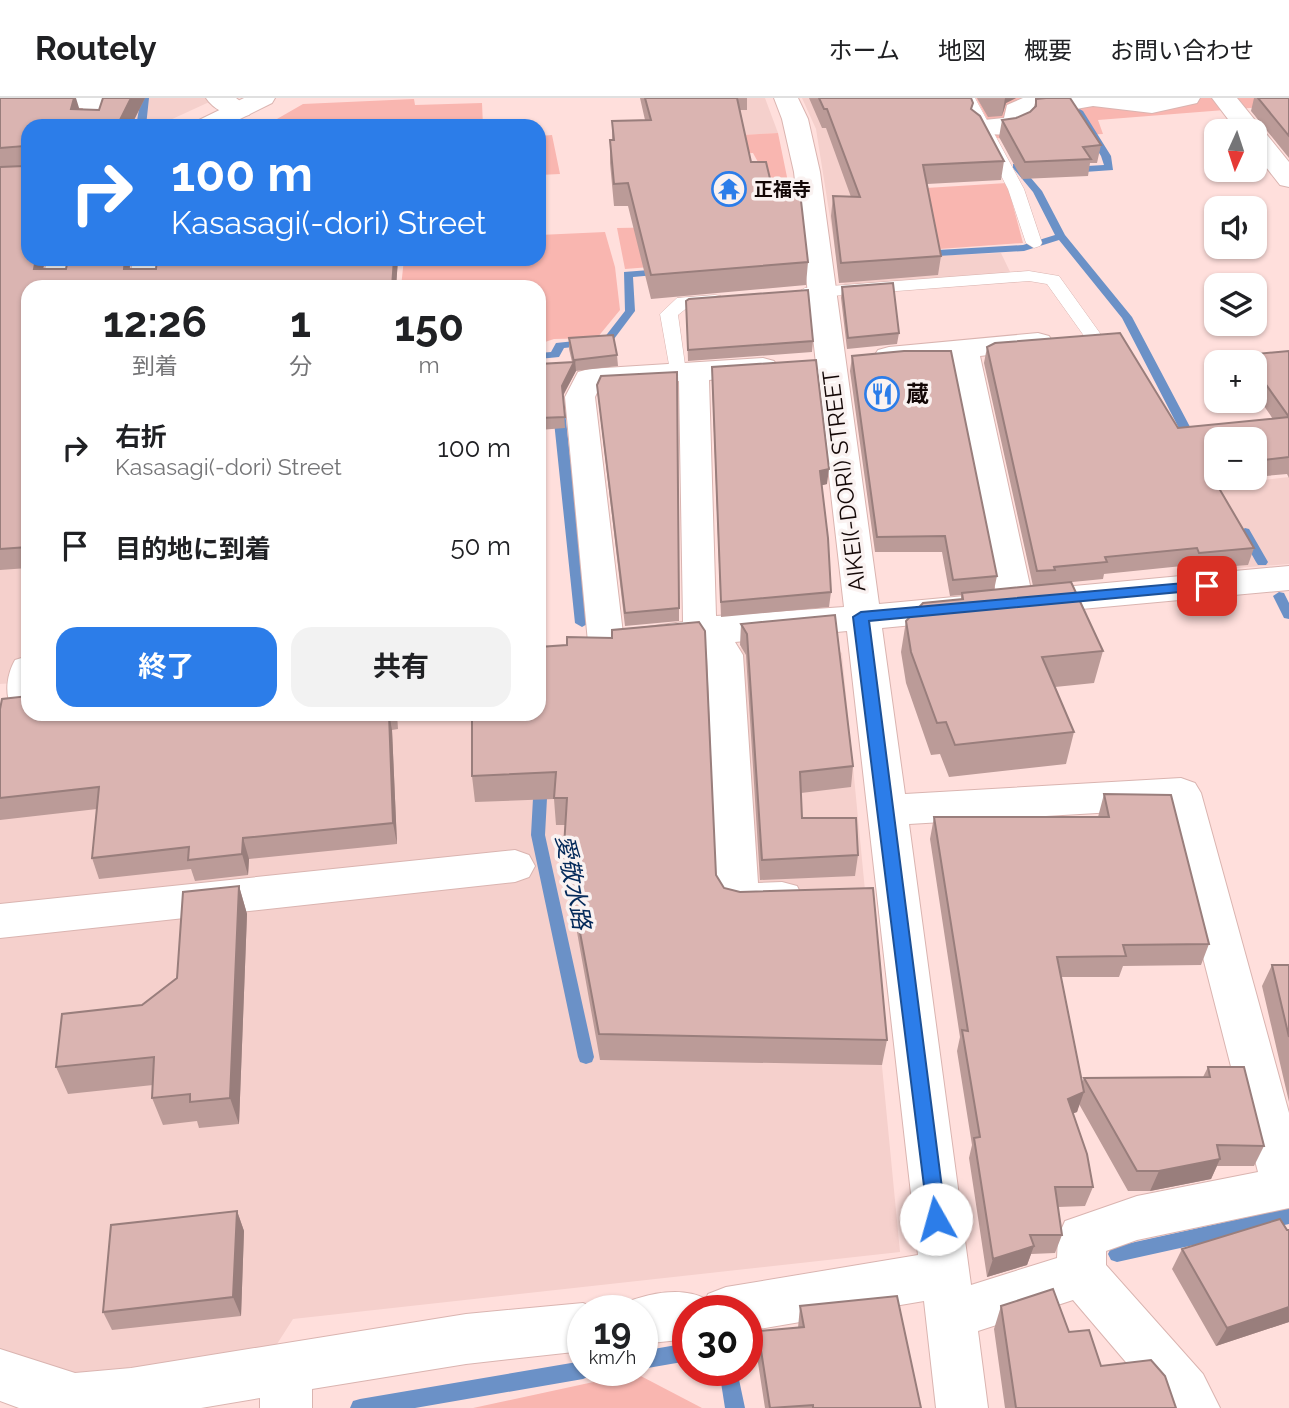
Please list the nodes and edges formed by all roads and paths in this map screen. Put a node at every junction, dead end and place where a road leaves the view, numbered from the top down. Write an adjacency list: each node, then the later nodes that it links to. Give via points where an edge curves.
1 (263, 98): 7 (street)
2 (786, 98): 15 (street, AIKEI(-DORI) STREET, via 807,172)
3 (968, 98): 11 (lane)
4 (1188, 98): 11 (street, via 1152,106 1093,99 1053,106 1056,115 1044,122)
5 (1224, 98): 10 (street)
6 (0, 100): 8 (street, via 97,101)
7 (229, 104): 9 (street)
8 (93, 119)
9 (213, 119)
10 (1241, 119)
11 (983, 126): 14 (lane, via 1017,190)
12 (1267, 152): 13 (street)
13 (1289, 179)
14 (1034, 243)
15 (807, 293): 17 (lane, via 1029,276 1053,280); 19 (street, AIKEI(-DORI) STREET)
16 (738, 298): 20 (lane, via 683,302 669,314)
17 (1093, 336): 18 (street)
18 (963, 349): 19 (street); 22 (street)
19 (807, 364): 20 (street); 23 (street, AIKEI(-DORI) STREET)
20 (686, 372): 24 (street, via 698,618); 24 (street, via 589,378 580,397 593,643)
21 (1289, 578): 22 (street)
22 (1016, 603): 23 (street)
23 (861, 617): 24 (street); 25 (street, AIKEI(-DORI) STREET)
24 (708, 632): 29 (street, via 725,655 738,900)
25 (885, 810): 27 (street, AIKEI(-DORI) STREET); 31 (street, via 1181,793 1286,1188 1137,1218 1082,1237)
26 (515, 866): 30 (street)
27 (895, 893): 28 (street); 32 (street, AIKEI(-DORI) STREET)
28 (856, 895)
29 (817, 897)
30 (0, 921)
31 (1081, 1274): 32 (street); 38 (street, via 1112,1305)
32 (946, 1295): 33 (street); 37 (street, AIKEI(-DORI) STREET)
33 (763, 1308)
34 (567, 1328): 36 (street, via 466,1339)
35 (0, 1374): 36 (street, via 75,1399 131,1394)
36 (286, 1394)
37 (962, 1408)
38 (1194, 1408)

